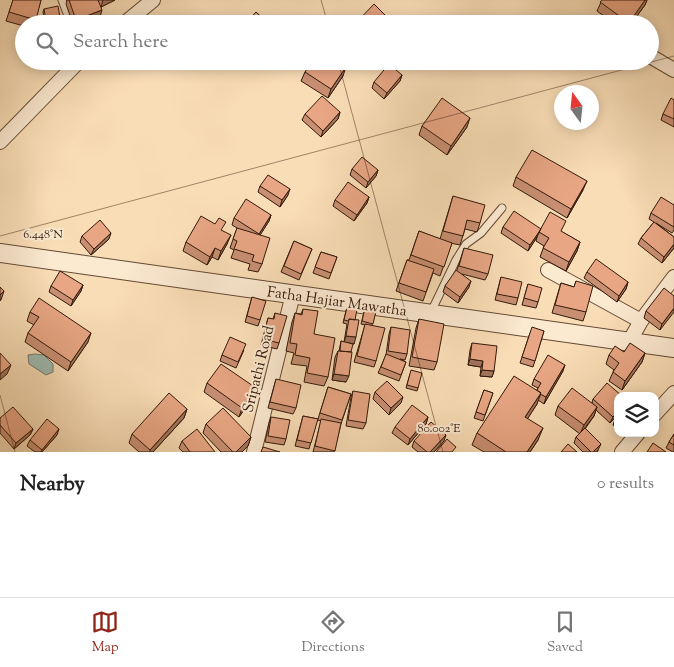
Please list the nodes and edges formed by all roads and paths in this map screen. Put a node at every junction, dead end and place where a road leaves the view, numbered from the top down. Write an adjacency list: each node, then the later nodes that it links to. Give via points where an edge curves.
1 (62, 0): 3 (lane)
2 (153, 0): 4 (street)
3 (68, 15)
4 (135, 15)
5 (659, 61): 7 (street)
6 (70, 70): 8 (street)
7 (674, 70)
8 (0, 142)
9 (502, 208): 14 (lane, via 481,233 466,244)
10 (0, 253): 13 (street, Fatha Hajiar Mawatha)
11 (548, 270): 15 (street)
12 (674, 277): 15 (street)
13 (293, 294): 14 (street, Fatha Hajiar Mawatha); 21 (street, Sripathi Road)
14 (430, 314): 16 (street, Fatha Hajiar Mawatha)
15 (641, 321): 16 (street)
16 (629, 342): 17 (street, Fatha Hajiar Mawatha)
17 (674, 348)
18 (674, 393): 19 (street)
19 (659, 410)
20 (635, 437): 22 (street)
21 (254, 452)
22 (622, 452)

